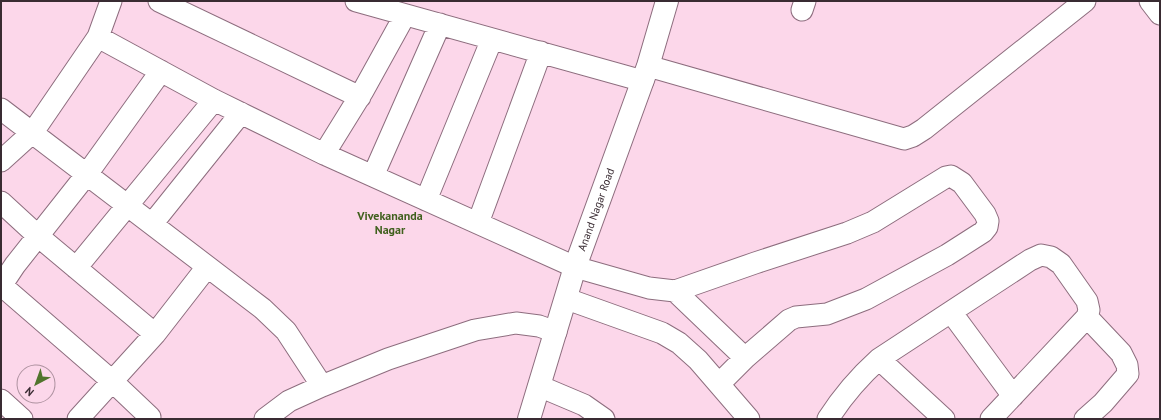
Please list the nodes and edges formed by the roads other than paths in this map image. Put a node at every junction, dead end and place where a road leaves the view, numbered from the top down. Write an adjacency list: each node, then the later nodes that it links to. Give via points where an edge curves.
1 (111, 1): 10 (street)
2 (159, 1): 15 (street)
3 (356, 1): 8 (street)
4 (668, 1): 14 (street, Anand Nagar Road)
5 (1085, 1): 14 (street, via 924,129 904,139)
6 (1150, 1): 7 (street)
7 (1160, 14)
8 (405, 15): 9 (street); 15 (street)
9 (440, 24): 11 (street); 23 (street)
10 (98, 37): 13 (street); 19 (street)
11 (492, 39): 12 (street); 24 (street)
12 (541, 52): 14 (street); 27 (street)
13 (161, 71): 16 (street); 22 (street)
14 (645, 73): 31 (street, Anand Nagar Road)
15 (360, 97): 20 (street)
16 (214, 100): 18 (street); 26 (street)
17 (1, 108): 19 (street)
18 (241, 113): 20 (street); 28 (street)
19 (33, 132): 21 (street); 22 (street)
20 (324, 154): 23 (street)
21 (1, 161)
22 (87, 174): 26 (street); 29 (street)
23 (372, 176): 24 (street)
24 (426, 200): 27 (street)
25 (1, 202): 29 (street)
26 (128, 205): 28 (street); 32 (street)
27 (478, 223): 31 (street)
28 (152, 224): 30 (street)
29 (38, 236): 32 (street); 33 (street)
30 (207, 267): 39 (street); 44 (street, via 263,309 286,331)
31 (575, 267): 34 (street, via 649,288); 35 (street, Anand Nagar Road)
32 (76, 268): 39 (street)
33 (1, 285): 42 (street)
34 (675, 291): 40 (street); 40 (street, via 847,233 872,222 946,177 951,176 962,183 985,214 988,221 983,232 948,256 866,299 820,316 789,320)
35 (567, 299): 38 (street, Anand Nagar Road); 43 (street, via 662,333 679,343 698,360)
36 (951, 312): 37 (street, via 1041,255 1051,257 1061,264 1087,301 1090,310); 41 (street); 46 (street)
37 (1087, 317): 46 (street); 58 (street, via 1121,353 1128,374)
38 (556, 332): 44 (street, via 539,326 516,324 475,330 388,359); 45 (street, Anand Nagar Road)
39 (155, 334): 42 (street)
40 (745, 358): 43 (street)
41 (879, 359): 55 (street, via 838,402); 56 (street)
42 (112, 381): 48 (street); 50 (street)
43 (719, 384): 54 (street)
44 (322, 386): 51 (street, via 289,401)
45 (539, 386): 52 (street, Anand Nagar Road); 53 (street, via 584,405)
46 (1014, 396): 57 (street)
47 (1, 400): 49 (street)
48 (150, 417)
49 (22, 419)
50 (78, 419)
51 (265, 419)
52 (529, 419)
53 (604, 419)
54 (749, 419)
55 (828, 419)
56 (944, 419)
57 (991, 419)
58 (1085, 419)

